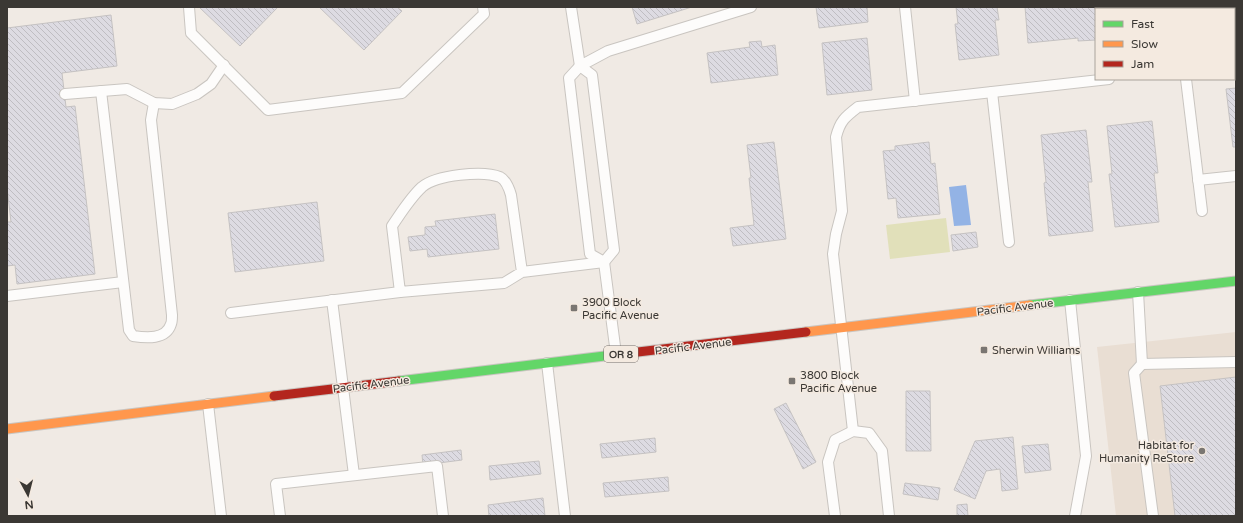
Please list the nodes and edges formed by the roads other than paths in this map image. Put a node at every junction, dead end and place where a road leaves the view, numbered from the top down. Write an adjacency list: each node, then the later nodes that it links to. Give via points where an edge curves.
1 (189, 7): 6 (lane, via 191,33)
2 (483, 7): 6 (lane, via 484,14 402,93 268,110)
3 (571, 7): 7 (lane)
4 (751, 7): 7 (lane, via 608,51)
5 (905, 7): 13 (lane)
6 (224, 65): 14 (lane, via 211,84 197,94 172,104)
7 (580, 66): 19 (lane, via 592,75 614,250); 19 (lane, via 569,78 590,254)
8 (1100, 80): 11 (lane)
9 (1186, 80): 16 (lane)
10 (102, 90): 12 (lane); 14 (lane, via 127,88); 22 (lane)
11 (992, 92): 13 (lane); 18 (lane)
12 (65, 94)
13 (915, 101): 29 (lane, via 858,107 839,126 836,137 842,211 833,254)
14 (154, 103): 22 (lane, via 151,120 172,314 171,325 166,332 152,338 133,336 129,330)
15 (1236, 176): 16 (lane)
16 (1198, 180): 17 (lane)
17 (1202, 211)
18 (1009, 242)
19 (604, 262): 20 (lane); 30 (lane)
20 (522, 272): 23 (lane, via 504,283); 23 (lane, via 508,186 501,178 489,174 453,176 436,179 423,186 392,226)
21 (1236, 281): 24 (highway, Pacific Avenue / OR 8)
22 (123, 282): 25 (lane)
23 (400, 292): 26 (lane)
24 (1138, 292): 27 (highway, Pacific Avenue / OR 8); 33 (lane)
25 (7, 296)
26 (332, 300): 28 (lane); 34 (lane)
27 (1070, 300): 29 (highway, Pacific Avenue / OR 8); 45 (lane, via 1086,456)
28 (231, 313)
29 (841, 328): 30 (highway, Pacific Avenue / OR 8); 37 (lane)
30 (616, 354): 32 (highway, Pacific Avenue / OR 8)
31 (1236, 362): 33 (lane)
32 (547, 363): 34 (highway, Pacific Avenue / OR 8); 42 (lane)
33 (1142, 364): 46 (lane, via 1134,373)
34 (342, 388): 35 (highway, Pacific Avenue / OR 8); 38 (lane)
35 (208, 404): 36 (highway, Pacific Avenue / OR 8); 39 (lane)
36 (7, 429)
37 (852, 431): 43 (lane, via 835,440 828,462); 44 (lane, via 869,433 882,450)
38 (354, 475): 40 (lane, via 276,484); 41 (lane, via 437,466)
39 (221, 516)
40 (280, 516)
41 (443, 516)
42 (565, 516)
43 (835, 516)
44 (890, 516)
45 (1075, 516)
46 (1153, 516)

